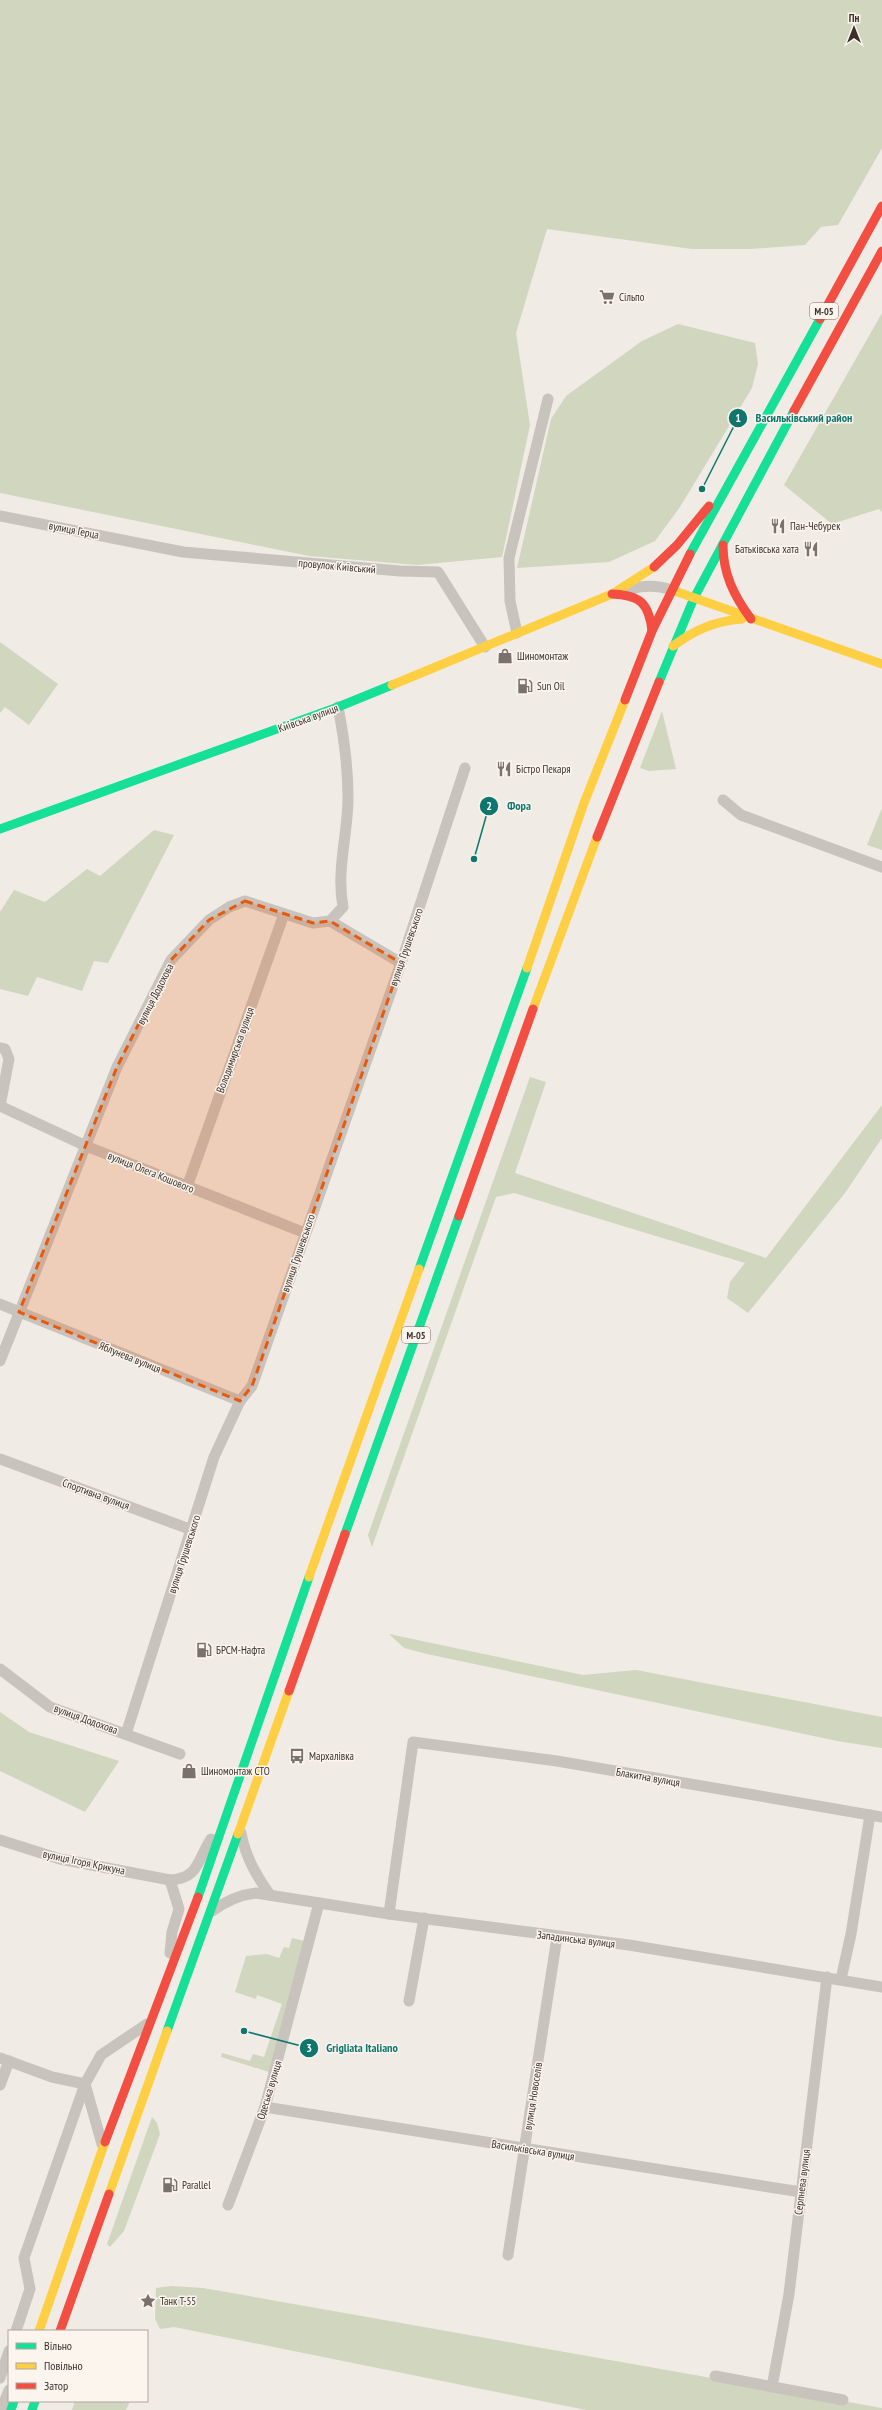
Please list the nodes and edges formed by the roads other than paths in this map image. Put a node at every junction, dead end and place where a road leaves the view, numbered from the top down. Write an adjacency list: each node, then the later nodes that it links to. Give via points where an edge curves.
1 (882, 206): 4 (main road, М-05)
2 (882, 251): 7 (main road, М-05, via 820,360)
3 (548, 399): 13 (street, via 509,558 510,601)
4 (732, 477): 8 (main road, М-05); 9 (main road, Київська вулиця, via 680,543 655,568)
5 (0, 516): 6 (street, вулиця Герца)
6 (148, 544): 14 (street, провулок Київський, via 191,552 400,571 438,572)
7 (723, 545): 10 (main road, М-05); 11 (main road, via 723,565 728,584 734,597)
8 (672, 590): 9 (street, via 659,586 642,586); 10 (main road); 12 (main road, М-05)
9 (612, 594): 12 (main road, via 630,594 640,599 646,607); 13 (main road, Київська вулиця)
10 (694, 598): 11 (main road); 15 (main road, М-05)
11 (751, 619): 15 (main road, via 713,622 699,627); 16 (main road)
12 (652, 631): 40 (main road, М-05, via 584,803)
13 (517, 633): 14 (main road, Київська вулиця)
14 (485, 646): 17 (main road, Київська вулиця)
15 (673, 646): 42 (main road, М-05, via 556,944)
16 (882, 664)
17 (338, 707): 20 (main road, Київська вулиця); 23 (street, via 346,744 348,798 339,887 343,907)
18 (465, 768): 24 (street, вулиця Грушевського)
19 (723, 800): 21 (street, via 740,815)
20 (0, 829)
21 (882, 867)
22 (284, 914): 23 (street, вулиця Додохова, via 313,923); 27 (street, вулиця Додохова, via 245,901 234,905 209,920 172,960 117,1067); 28 (street, Володимирська вулиця)
23 (330, 921): 24 (street)
24 (401, 963): 29 (street, вулиця Грушевського)
25 (0, 1048): 26 (street, via 5,1049 9,1059)
26 (0, 1106): 27 (street, вулиця Олега Кошового)
27 (86, 1146): 28 (street, вулиця Олега Кошового); 31 (street, вулиця Додохова)
28 (187, 1187): 29 (street, вулиця Олега Кошового)
29 (304, 1233): 33 (street, вулиця Грушевського, via 252,1386)
30 (0, 1304): 31 (street)
31 (19, 1312): 32 (street, вулиця Додохова); 33 (street, Яблунева вулиця)
32 (0, 1361)
33 (240, 1401): 35 (street, вулиця Грушевського, via 214,1457)
34 (0, 1459): 35 (street, Спортивна вулиця)
35 (192, 1530): 37 (street, вулиця Грушевського)
36 (0, 1669): 37 (street, вулиця Додохова, via 50,1707)
37 (126, 1734): 38 (street, вулиця Додохова)
38 (180, 1754)
39 (870, 1815): 41 (street, Блакитна вулиця); 48 (street, Блакитна вулиця, via 557,1761 413,1742); 53 (street, via 851,1934)
40 (226, 1816): 44 (street, via 191,1875); 51 (main road, М-05)
41 (882, 1818)
42 (240, 1826): 45 (street, via 244,1851); 47 (main road, М-05)
43 (0, 1840): 44 (street, вулиця Ігоря Крикуна, via 60,1859)
44 (170, 1880): 51 (street, via 179,1909 172,1932)
45 (270, 1895): 46 (street, Западинська вулиця); 47 (street, Западинська вулиця, via 243,1894)
46 (319, 1903): 48 (street, Западинська вулиця); 60 (street, Одеська вулиця)
47 (209, 1914): 68 (main road, М-05)
48 (389, 1914): 49 (street, Западинська вулиця)
49 (424, 1918): 50 (street, Западинська вулиця); 55 (street)
50 (557, 1937): 52 (street, Западинська вулиця, via 629,1945); 62 (street, вулиця Новоселів)
51 (167, 1977): 56 (main road, М-05)
52 (828, 1977): 53 (street, Западинська вулиця); 63 (street, Серпнева вулиця)
53 (841, 1979): 54 (street, Западинська вулиця)
54 (882, 1987)
55 (409, 2001)
56 (149, 2022): 58 (street, via 102,2055); 61 (main road, М-05)
57 (4, 2060): 58 (street, via 52,2077); 59 (street)
58 (85, 2084): 61 (street); 66 (street, via 24,2258 30,2289)
59 (0, 2085)
60 (265, 2107): 62 (street, Васильківська вулиця); 64 (street, Одеська вулиця)
61 (104, 2147): 67 (main road, М-05)
62 (525, 2148): 63 (street, Васильківська вулиця); 65 (street, вулиця Новоселів)
63 (801, 2192): 72 (street, Серпнева вулиця, via 789,2294)
64 (228, 2205)
65 (508, 2254)
66 (16, 2330)
67 (39, 2330)
68 (60, 2330)
69 (8, 2354): 71 (street)
70 (716, 2376): 72 (street)
71 (0, 2378)
72 (772, 2387): 74 (street)
73 (8, 2392): 75 (street)
74 (844, 2400)
75 (1, 2410)

